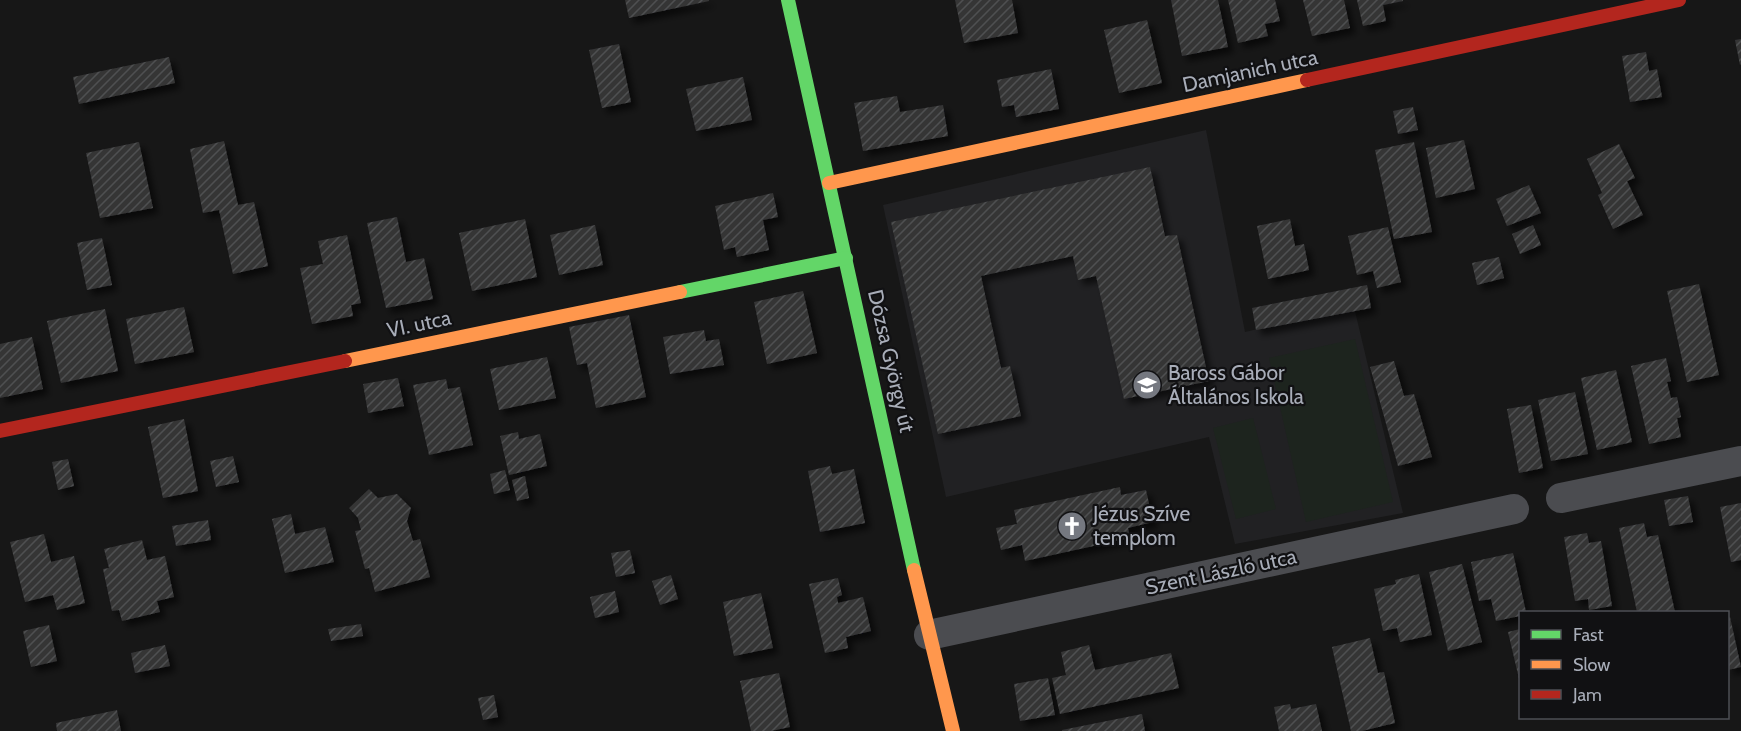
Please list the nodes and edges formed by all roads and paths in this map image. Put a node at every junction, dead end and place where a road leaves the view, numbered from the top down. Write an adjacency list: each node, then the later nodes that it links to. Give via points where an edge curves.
1 (788, 0): 3 (street, Dózsa György út)
2 (1679, 0): 3 (street, Damjanich utca)
3 (829, 183): 4 (street, Dózsa György út)
4 (846, 258): 5 (street, VI. utca); 9 (street, Dózsa György út)
5 (0, 430)
6 (1741, 461): 7 (street)
7 (1561, 498)
8 (1514, 509): 9 (street, Szent László utca)
9 (929, 635): 10 (street, Dózsa György út)
10 (953, 731)

